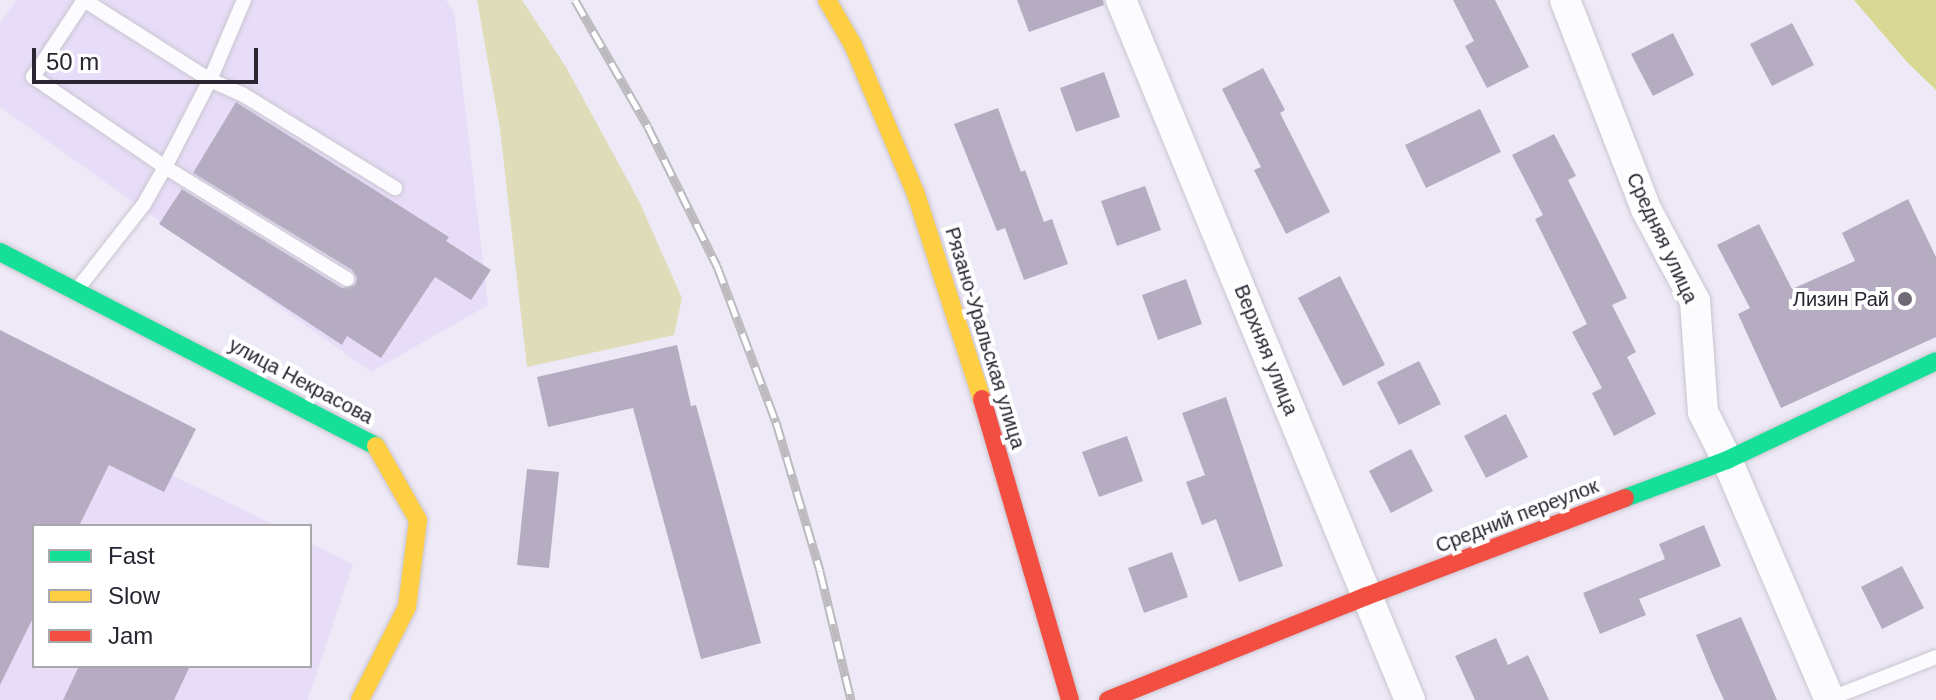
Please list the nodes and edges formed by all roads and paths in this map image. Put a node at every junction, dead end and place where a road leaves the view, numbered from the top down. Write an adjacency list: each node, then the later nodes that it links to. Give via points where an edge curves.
1 (244, 0): 5 (lane)
2 (827, 0): 16 (street, Рязано-Уральская улица, via 853,45 910,180 956,310)
3 (1121, 0): 13 (street, Верхняя улица)
4 (1565, 0): 12 (street, Средняя улица, via 1646,209 1695,301 1703,412)
5 (210, 80): 6 (lane); 6 (lane, via 84,0 33,77); 7 (lane, via 242,94)
6 (165, 167): 9 (lane); 10 (lane, via 144,204)
7 (395, 188)
8 (0, 252): 10 (street, улица Некрасова)
9 (347, 279)
10 (77, 290): 15 (street, улица Некрасова, via 376,446 418,520 407,607)
11 (1936, 361): 12 (street, Средний переулок)
12 (1727, 460): 13 (street, Средний переулок); 19 (street, Средняя улица)
13 (1367, 596): 17 (street, Средний переулок); 18 (street, Верхняя улица)
14 (1936, 657): 19 (lane)
15 (360, 700)
16 (1070, 700)
17 (1108, 700)
18 (1410, 700)
19 (1830, 700)

